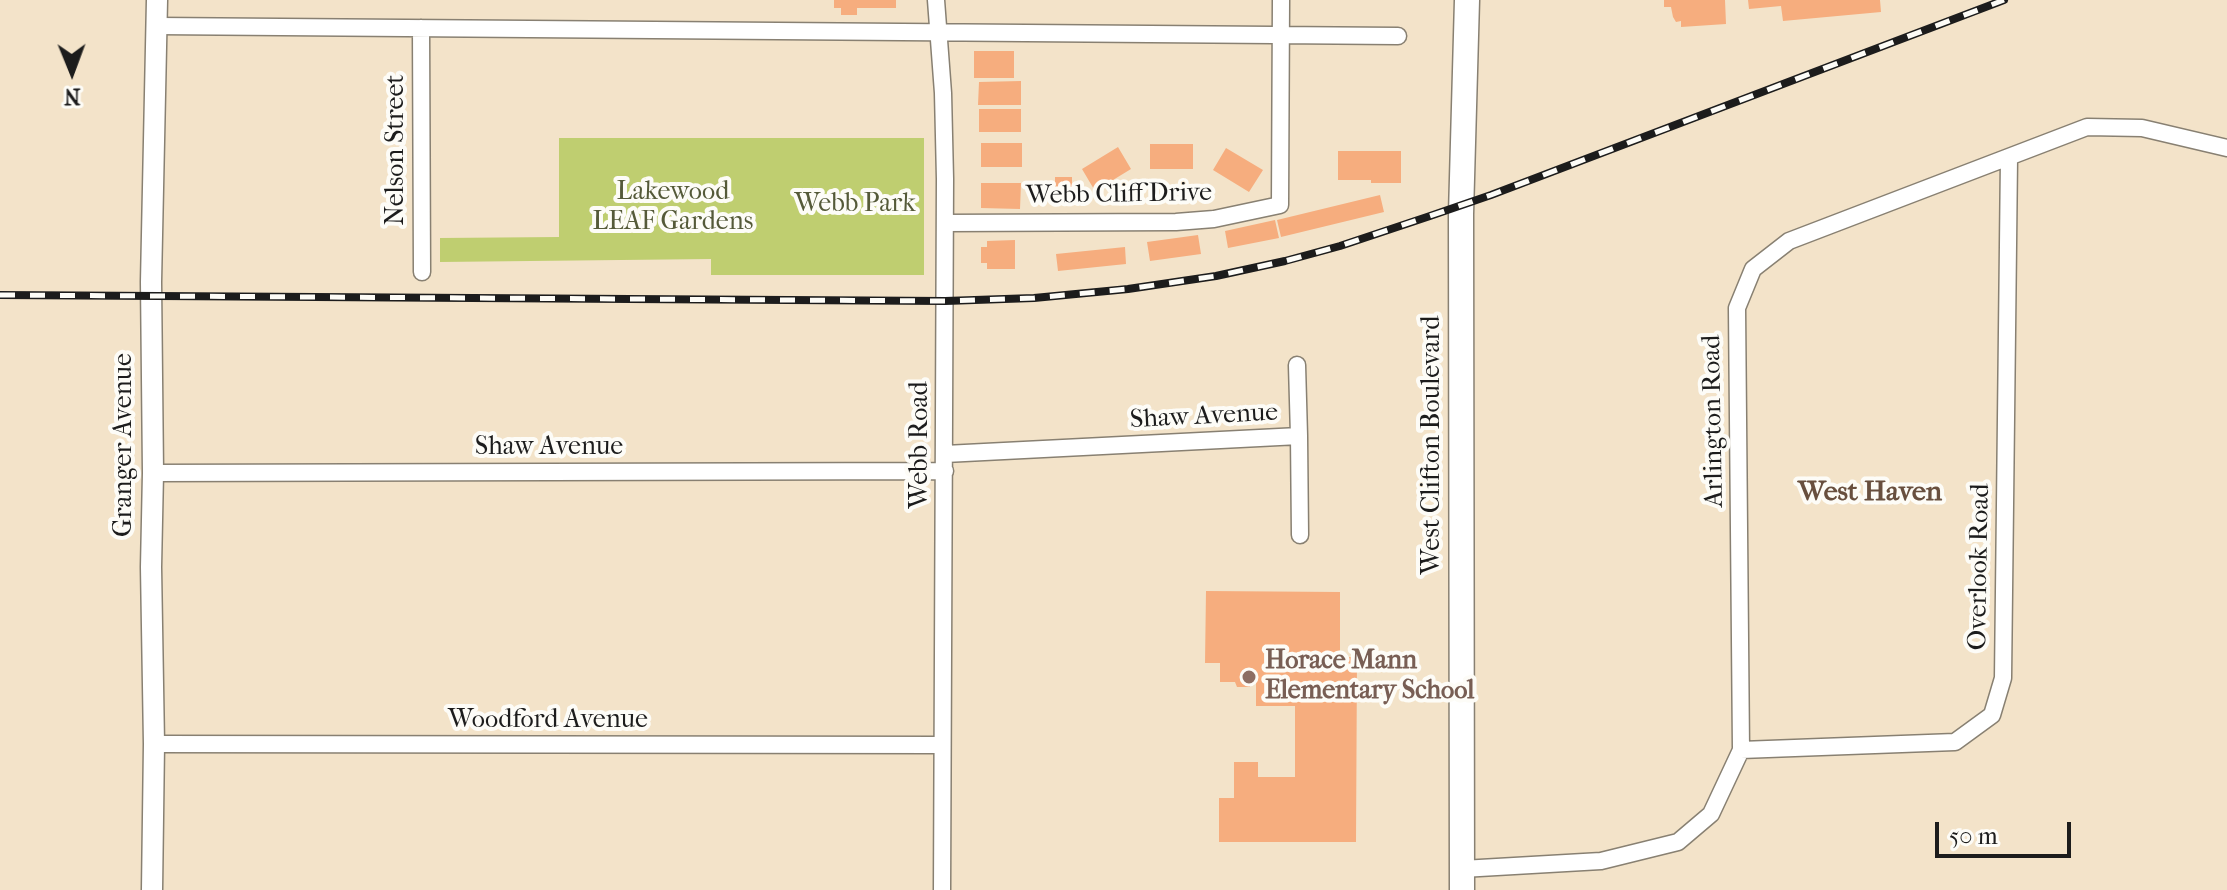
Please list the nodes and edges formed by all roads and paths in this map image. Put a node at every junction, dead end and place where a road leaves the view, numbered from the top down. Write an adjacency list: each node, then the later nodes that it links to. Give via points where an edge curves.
1 (157, 0): 5 (street, Granger Avenue)
2 (936, 0): 7 (street, Webb Road)
3 (1281, 0): 8 (street, Webb Cliff Drive)
4 (1467, 0): 22 (main road, West Clifton Boulevard, via 1461,230)
5 (157, 26): 6 (street); 17 (street, Granger Avenue)
6 (421, 28): 7 (street); 13 (street, Nelson Street)
7 (939, 32): 8 (street); 12 (street, Webb Road)
8 (1281, 36): 9 (street); 12 (street, Webb Cliff Drive, via 1280,205 1176,222)
9 (1398, 36)
10 (2227, 148): 11 (street, Arlington Road, via 2142,128 2087,127)
11 (2009, 158): 21 (street, Arlington Road, via 1789,241 1753,269 1737,308); 21 (street, Overlook Road, via 2003,678 1992,715 1955,742)
12 (945, 223): 16 (street, Webb Road)
13 (422, 272)
14 (1297, 365): 15 (street, Shaw Avenue)
15 (1299, 436): 16 (street, Shaw Avenue); 18 (street)
16 (945, 462): 17 (street, Shaw Avenue); 20 (street, Webb Road)
17 (153, 473): 19 (street, Granger Avenue)
18 (1300, 535)
19 (154, 744): 20 (street, Woodford Avenue); 23 (street, Granger Avenue)
20 (942, 745): 24 (street, Webb Road)
21 (1741, 750): 22 (street, Arlington Road, via 1711,814 1678,842 1601,861)
22 (1462, 880)
23 (152, 890)
24 (942, 890)

